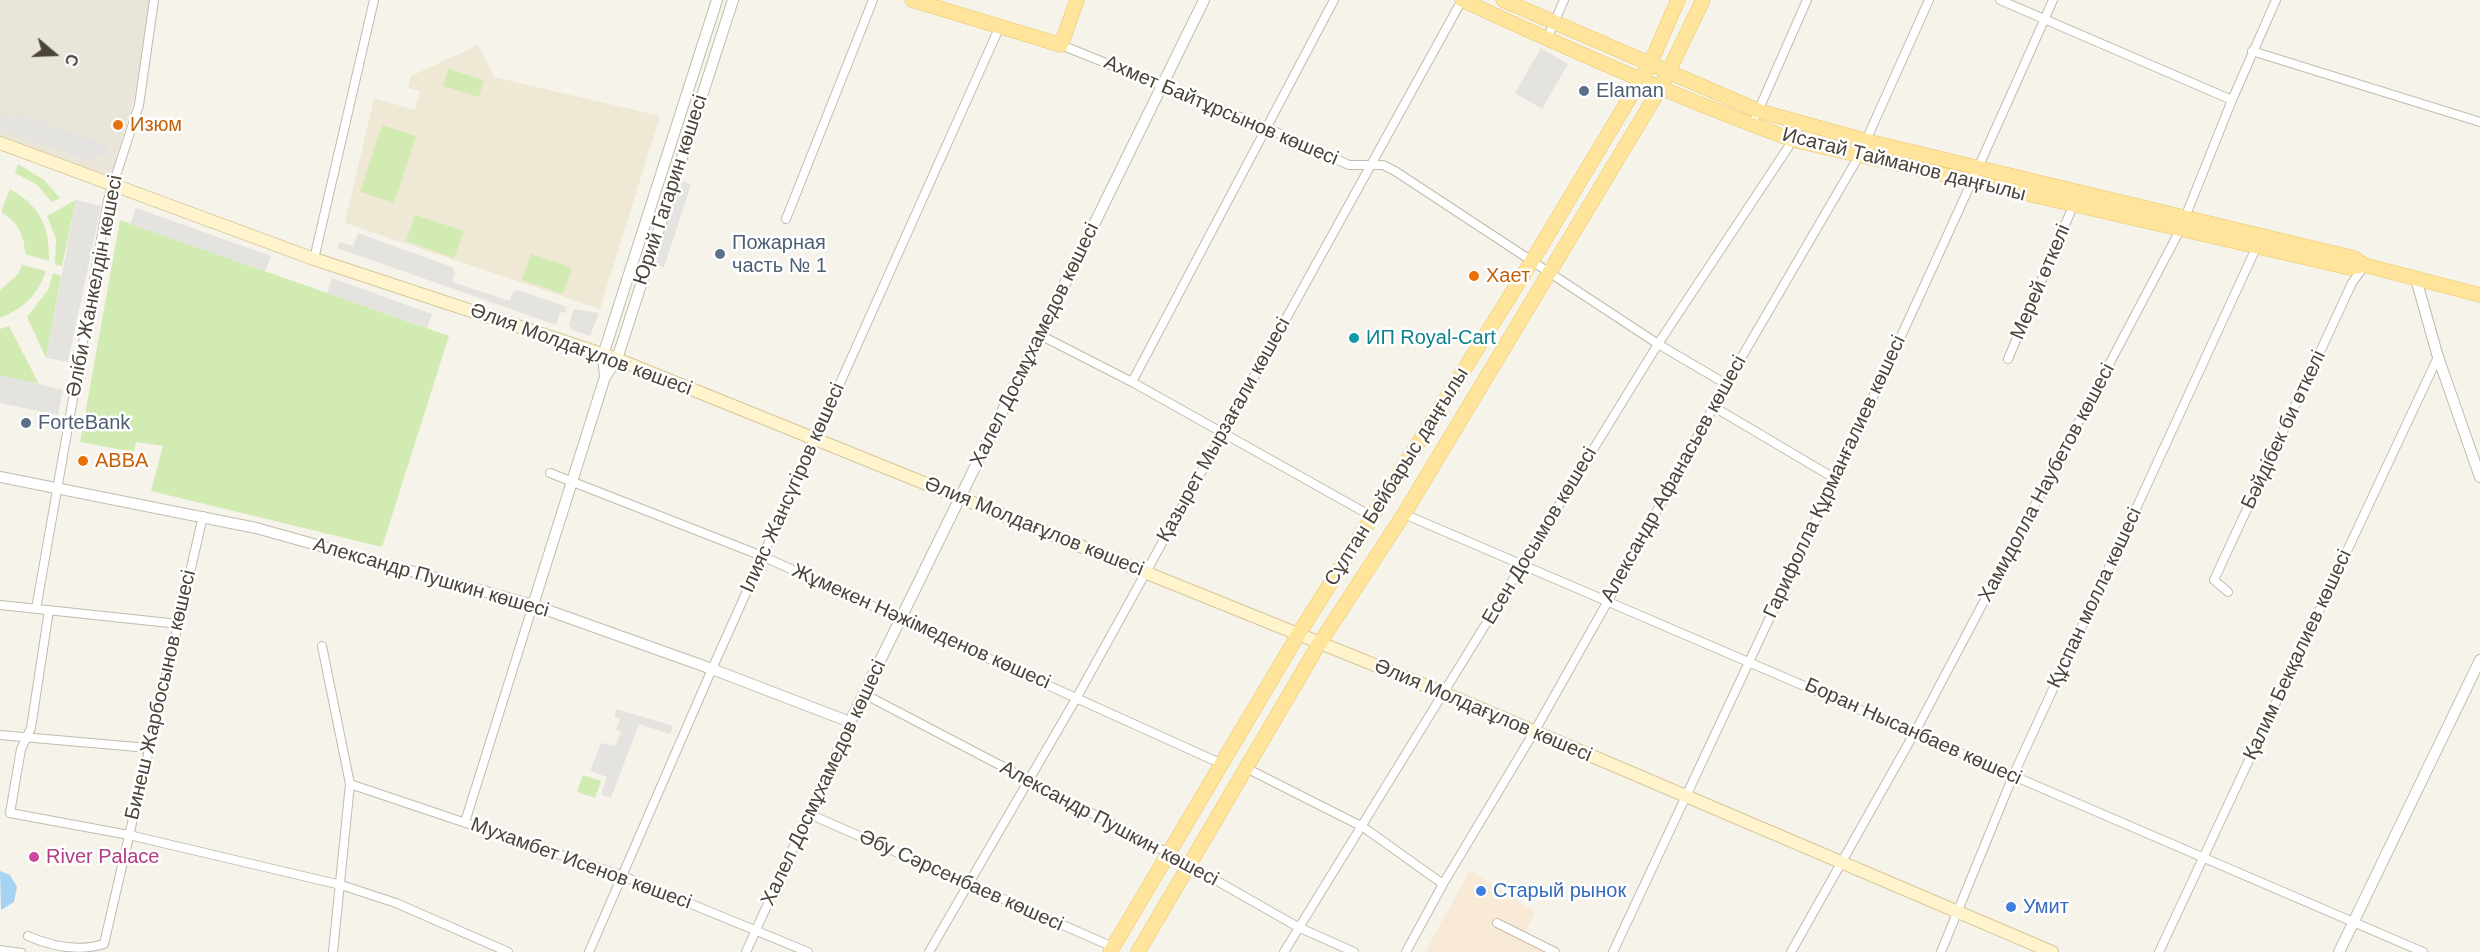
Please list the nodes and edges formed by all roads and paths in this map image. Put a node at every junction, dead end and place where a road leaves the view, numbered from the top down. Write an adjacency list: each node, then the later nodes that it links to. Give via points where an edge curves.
1 (154, 0): 44 (street, Әліби Жанкелдін көшесі, via 139,105)
2 (374, 0): 50 (street)
3 (717, 0): 58 (street, Юрий Гагарин көшесі)
4 (733, 0): 61 (street, Юрий Гагарин көшесі)
5 (873, 0): 47 (street)
6 (912, 0): 22 (main road, Ахмет Байтұрсынов көшесі)
7 (1077, 0): 24 (main road)
8 (1204, 0): 29 (street, Халел Досмұхамедов көшесі)
9 (1334, 0): 36 (street)
10 (1462, 0): 23 (main road, Исатай Тайманов даңғылы); 41 (street, Қазырет Мырзағали көшесі)
11 (1503, 0): 21 (main road, Исатай Тайманов даңғылы)
12 (1564, 0): 21 (street)
13 (1678, 0): 26 (main road, Сұлтан Бейбарыс даңғылы)
14 (1703, 0): 27 (main road, Сұлтан Бейбарыс даңғылы)
15 (1807, 0): 32 (street)
16 (1929, 0): 38 (street, Александр Афанасьев көшесі)
17 (2000, 0): 20 (street)
18 (2053, 0): 20 (street, Гарифолла Құрманғалиев көшесі)
19 (2276, 0): 25 (street, Хамидолла Наубетов көшесі)
20 (2045, 20): 31 (street); 42 (street, Гарифолла Құрманғалиев көшесі)
21 (1554, 22): 23 (street); 26 (main road, Исатай Тайманов даңғылы)
22 (1000, 26): 24 (main road, Ахмет Байтұрсынов көшесі); 69 (street, Ілияс Жансүгіров көшесі)
23 (1547, 39): 28 (main road, Исатай Тайманов даңғылы)
24 (1061, 45): 29 (street, Ахмет Байтұрсынов көшесі)
25 (2252, 51): 31 (street, Хамидолла Наубетов көшесі); 33 (street)
26 (1650, 64): 27 (main road, Исатай Тайманов даңғылы); 28 (main road, Сұлтан Бейбарыс даңғылы)
27 (1669, 72): 30 (main road, Сұлтан Бейбарыс даңғылы); 32 (main road, Исатай Тайманов даңғылы)
28 (1641, 78): 30 (main road, Исатай Тайманов даңғылы); 51 (main road, Сұлтан Бейбарыс даңғылы)
29 (1163, 85): 36 (street, Ахмет Байтұрсынов көшесі); 56 (street, Халел Досмұхамедов көшесі)
30 (1661, 87): 35 (main road, Исатай Тайманов даңғылы); 53 (main road, Сұлтан Бейбарыс даңғылы)
31 (2232, 100): 46 (street, Хамидолла Наубетов көшесі)
32 (1759, 111): 34 (main road, Исатай Тайманов даңғылы); 35 (street)
33 (2480, 122)
34 (1800, 123): 37 (street, Есен Досымов көшесі); 38 (main road, Исатай Тайманов даңғылы)
35 (1752, 125): 37 (main road, Исатай Тайманов даңғылы)
36 (1267, 128): 41 (street, Ахмет Байтұрсынов көшесі, via 1349,165); 63 (street)
37 (1793, 140): 40 (main road, Исатай Тайманов даңғылы); 57 (street, Есен Досымов көшесі)
38 (1867, 141): 40 (street, Александр Афанасьев көшесі); 42 (main road, Исатай Тайманов даңғылы)
39 (0, 143): 44 (main road, Әлия Молдағұлов көшесі)
40 (1859, 156): 43 (main road, Исатай Тайманов даңғылы); 65 (street, Александр Афанасьев көшесі)
41 (1371, 165): 51 (street, Ахмет Байтұрсынов көшесі, via 1395,171); 68 (street, Қазырет Мырзағали көшесі)
42 (1979, 167): 43 (street, Гарифолла Құрманғалиев көшесі); 46 (main road, Исатай Тайманов даңғылы)
43 (1971, 182): 45 (main road, Исатай Тайманов даңғылы); 73 (street, Гарифолла Құрманғалиев көшесі)
44 (113, 183): 50 (main road, Әлия Молдағұлов көшесі); 75 (street, Әліби Жанкелдін көшесі)
45 (2073, 206): 48 (main road, Исатай Тайманов даңғылы); 60 (street, Мерей өткелі)
46 (2186, 217): 48 (street, Хамидолла Наубетов көшесі); 52 (main road, Исатай Тайманов даңғылы, via 2354,258)
47 (786, 219)
48 (2181, 230): 49 (main road, Исатай Тайманов даңғылы); 102 (street, Хамидолла Наубетов көшесі)
49 (2256, 248): 52 (main road, Исатай Тайманов даңғылы, via 2350,268); 108 (street, Құспан молла көшесі)
50 (314, 259): 58 (main road, Әлия Молдағұлов көшесі)
51 (1532, 261): 53 (street, Ахмет Байтұрсынов көшесі); 64 (main road, Сұлтан Бейбарыс даңғылы)
52 (2364, 265): 54 (main road, Исатай Тайманов даңғылы); 83 (street, Бәйдібек би өткелі, via 2352,283 2214,580)
53 (1549, 272): 57 (street, Ахмет Байтұрсынов көшесі); 66 (main road, Сұлтан Бейбарыс даңғылы)
54 (2416, 279): 55 (main road, Исатай Тайманов даңғылы); 59 (street)
55 (2480, 295)
56 (1040, 336): 63 (street); 76 (street, Халел Досмұхамедов көшесі)
57 (1658, 344): 65 (street, Ахмет Байтұрсынов көшесі); 81 (street, Есен Досымов көшесі)
58 (603, 355): 61 (main road, Әлия Молдағұлов көшесі); 62 (street, Юрий Гагарин көшесі)
59 (2439, 357): 72 (street); 117 (street, Қалим Бекқалиев көшесі)
60 (2008, 358)
61 (617, 359): 62 (street, Юрий Гагарин көшесі); 69 (main road, Әлия Молдағұлов көшесі)
62 (605, 377): 74 (street, Юрий Гагарин көшесі)
63 (1132, 382): 68 (street)
64 (1456, 384): 66 (main road, via 1464,393); 79 (main road, Сұлтан Бейбарыс даңғылы)
65 (1725, 384): 67 (street, Александр Афанасьев көшесі)
66 (1475, 395): 77 (main road, Сұлтан Бейбарыс даңғылы)
67 (1714, 407): 73 (street); 84 (street, Александр Афанасьев көшесі)
68 (1223, 434): 79 (street); 82 (street, Қазырет Мырзағали көшесі)
69 (817, 438): 76 (main road, Әлия Молдағұлов көшесі); 80 (street, Ілияс Жансүгіров көшесі)
70 (550, 473): 74 (street, Жұмекен Нәжімеденов көшесі)
71 (0, 477): 75 (street, Александр Пушкин көшесі)
72 (2480, 477)
73 (1834, 478): 95 (street, Гарифолла Құрманғалиев көшесі)
74 (573, 484): 80 (street, Жұмекен Нәжімеденов көшесі); 86 (street, Юрий Гагарин көшесі)
75 (58, 487): 78 (street, Александр Пушкин көшесі); 87 (street, Әліби Жанкелдін көшесі)
76 (962, 497): 82 (main road, Әлия Молдағұлов көшесі); 89 (street, Халел Досмұхамедов көшесі)
77 (1404, 514): 81 (street, Боран Нысанбаев көшесі); 92 (main road, Сұлтан Бейбарыс даңғылы)
78 (203, 516): 86 (street, Александр Пушкин көшесі); 90 (street, Бинеш Жарбосынов көшесі)
79 (1373, 517): 91 (main road, Сұлтан Бейбарыс даңғылы)
80 (762, 556): 89 (street, Жұмекен Нәжімеденов көшесі); 96 (street, Ілияс Жансүгіров көшесі)
81 (1523, 564): 84 (street, Боран Нысанбаев көшесі); 97 (street, Есен Досымов көшесі)
82 (1144, 572): 91 (main road, Әлия Молдағұлов көшесі); 99 (street, Қазырет Мырзағали көшесі)
83 (2228, 592)
84 (1608, 601): 95 (street, Боран Нысанбаев көшесі); 101 (street, Александр Афанасьев көшесі)
85 (0, 605): 87 (street)
86 (533, 605): 96 (street, Александр Пушкин көшесі); 113 (street, Юрий Гагарин көшесі)
87 (36, 609): 88 (street)
88 (49, 610): 90 (street); 104 (street, via 31,728)
89 (900, 619): 98 (street, Халел Досмұхамедов көшесі); 99 (street, Жұмекен Нәжімеденов көшесі)
90 (179, 624): 105 (street, Бинеш Жарбосынов көшесі)
91 (1298, 635): 92 (main road, Әлия Молдағұлов көшесі); 106 (main road, Сұлтан Бейбарыс даңғылы)
92 (1319, 644): 97 (main road, Әлия Молдағұлов көшесі); 107 (main road, Сұлтан Бейбарыс даңғылы)
93 (322, 646): 110 (street)
94 (2480, 660): 125 (street)
95 (1749, 661): 102 (street, Боран Нысанбаев көшесі); 111 (street, Гарифолла Құрманғалиев көшесі)
96 (712, 669): 100 (street, Александр Пушкин көшесі); 120 (street, Ілияс Жансүгіров көшесі)
97 (1444, 693): 101 (main road, Әлия Молдағұлов көшесі); 114 (street, Есен Досымов көшесі)
98 (864, 694): 100 (street, Халел Досмұхамедов көшесі); 109 (street, Александр Пушкин көшесі)
99 (1077, 697): 106 (street, Жұмекен Нәжімеденов көшесі); 109 (street, Қазырет Мырзағали көшесі)
100 (850, 722): 112 (street, Халел Досмұхамедов көшесі)
101 (1534, 732): 111 (main road, Әлия Молдағұлов көшесі); 121 (street, Александр Афанасьев көшесі)
102 (1915, 732): 108 (street, Боран Нысанбаев көшесі); 118 (street, Хамидолла Наубетов көшесі)
103 (0, 735): 104 (street)
104 (25, 738): 105 (street); 115 (street, via 10,813)
105 (148, 748): 115 (street, Бинеш Жарбосынов көшесі)
106 (1222, 764): 116 (main road, Сұлтан Бейбарыс даңғылы)
107 (1246, 768): 114 (street); 119 (main road, Сұлтан Бейбарыс даңғылы)
108 (2013, 776): 117 (street, Боран Нысанбаев көшесі); 124 (street, Құспан молла көшесі)
109 (1029, 781): 116 (street, Александр Пушкин көшесі); 123 (street, Қазырет Мырзағали көшесі)
110 (350, 784): 113 (street, Мухамбет Исенов көшесі); 122 (street)
111 (1685, 796): 118 (main road, Әлия Молдағұлов көшесі); 144 (street, Гарифолла Құрманғалиев көшесі)
112 (809, 814): 123 (street, Әбу Сәрсенбаев көшесі); 128 (street, Халел Досмұхамедов көшесі)
113 (465, 822): 120 (street, Мухамбет Исенов көшесі)
114 (1363, 827): 121 (street); 127 (street, Есен Досымов көшесі)
115 (129, 835): 122 (street); 129 (street, Бинеш Жарбосынов көшесі, via 104,944 88,949 51,946)
116 (1167, 854): 119 (street, Александр Пушкин көшесі); 131 (main road, Сұлтан Бейбарыс даңғылы)
117 (2204, 856): 125 (street, Боран Нысанбаев көшесі); 148 (street, Қалим Бекқалиев көшесі)
118 (1842, 863): 124 (main road, Әлия Молдағұлов көшесі); 145 (street, Хамидолла Наубетов көшесі)
119 (1189, 867): 127 (street, Александр Пушкин көшесі); 139 (main road, Сұлтан Бейбарыс даңғылы)
120 (623, 876): 128 (street, Мухамбет Исенов көшесі); 135 (street, Ілияс Жансүгіров көшесі)
121 (1443, 884): 142 (street, Александр Афанасьев көшесі)
122 (341, 885): 133 (street); 134 (street, via 396,903)
123 (969, 885): 131 (street, Әбу Сәрсенбаев көшесі); 138 (street, Қазырет Мырзағали көшесі)
124 (1958, 912): 146 (street, Құспан молла көшесі); 147 (main road, Әлия Молдағұлов көшесі)
125 (2353, 922): 149 (street); 150 (street, Боран Нысанбаев көшесі)
126 (1497, 923): 143 (street)
127 (1298, 927): 140 (street, Есен Досымов көшесі); 141 (street, Александр Пушкин көшесі)
128 (756, 930): 136 (street, Халел Досмұхамедов көшесі); 137 (street, Мухамбет Исенов көшесі)
129 (28, 936)
130 (0, 949): 132 (street)
131 (1112, 950)
132 (22, 952)
133 (333, 952)
134 (508, 952)
135 (589, 952)
136 (746, 952)
137 (808, 952)
138 (929, 952)
139 (1138, 952)
140 (1284, 952)
141 (1354, 952)
142 (1406, 952)
143 (1555, 952)
144 (1612, 952)
145 (1791, 952)
146 (1941, 952)
147 (2052, 952)
148 (2159, 952)
149 (2339, 952)
150 (2423, 952)

